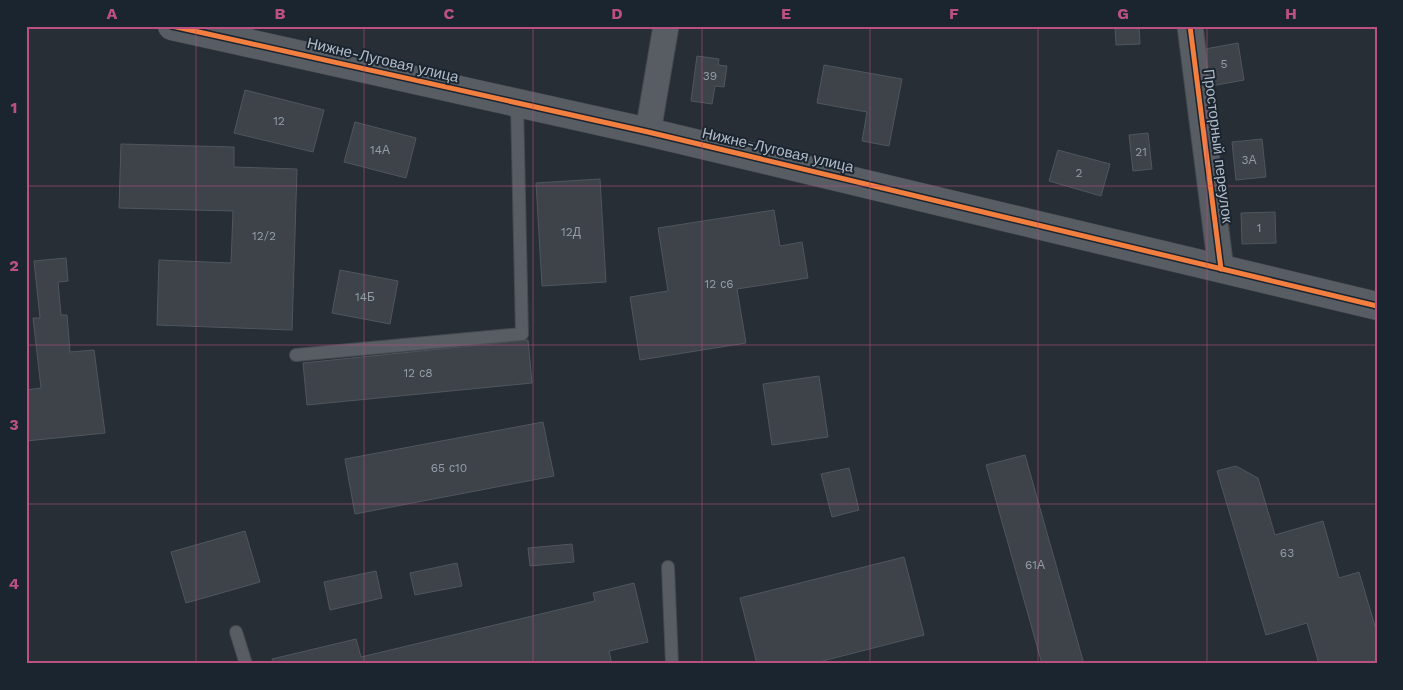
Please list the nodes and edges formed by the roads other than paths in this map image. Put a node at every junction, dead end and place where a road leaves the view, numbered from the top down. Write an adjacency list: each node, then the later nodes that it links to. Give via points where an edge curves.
1 (172, 26): 4 (street, Нижне-Луговая улица)
2 (666, 26): 5 (street)
3 (1190, 26): 6 (street, Просторный переулок)
4 (517, 103): 5 (street, Нижне-Луговая улица); 8 (lane, via 522,334)
5 (648, 132): 6 (street, Нижне-Луговая улица)
6 (1221, 269): 7 (street, Нижне-Луговая улица)
7 (1377, 306)
8 (296, 355)
9 (668, 567): 12 (lane)
10 (236, 632): 11 (lane)
11 (246, 664)
12 (672, 664)

